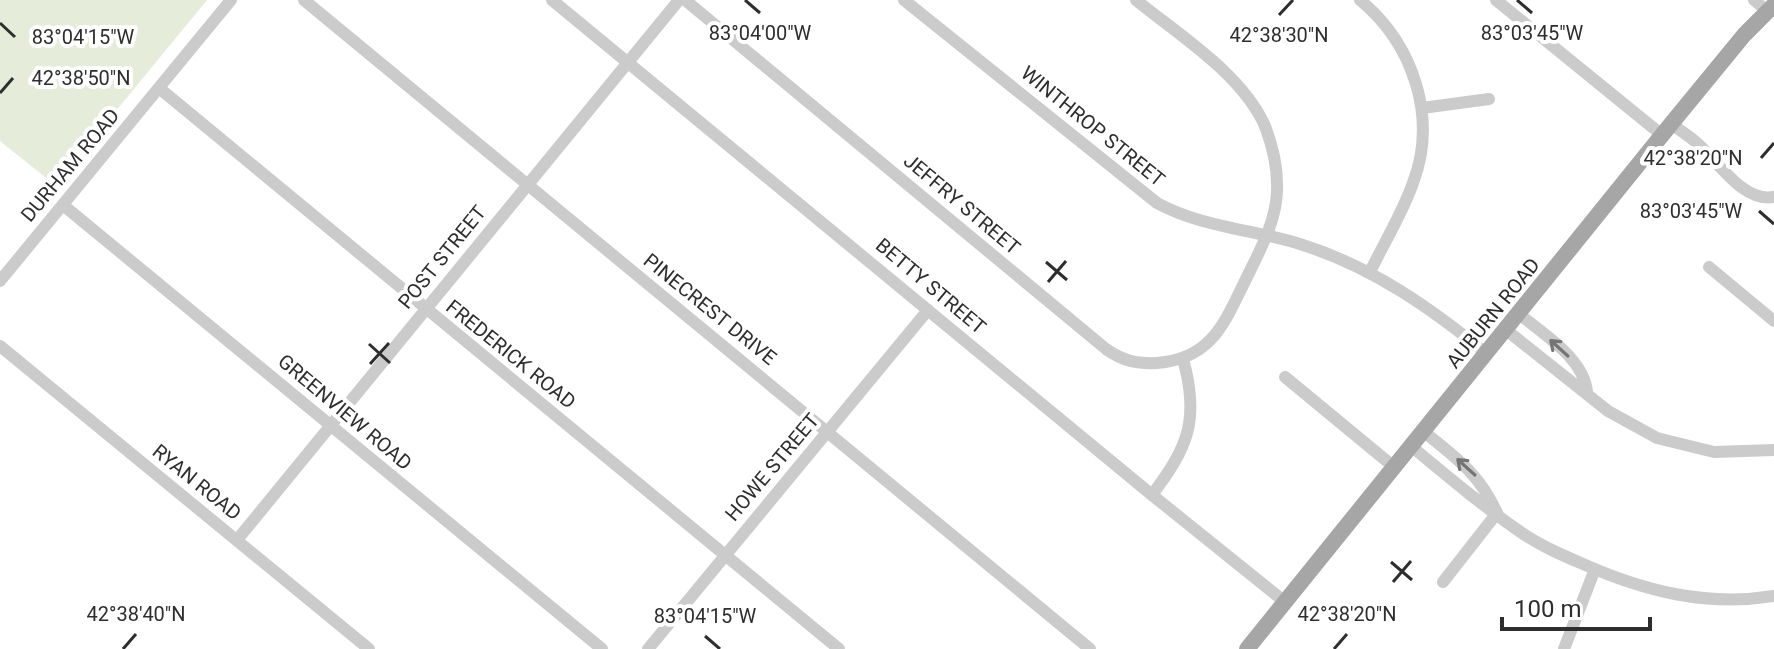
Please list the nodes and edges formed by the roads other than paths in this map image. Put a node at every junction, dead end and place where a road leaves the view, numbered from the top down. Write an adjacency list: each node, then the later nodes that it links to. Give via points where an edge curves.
1 (231, 0): 12 (street, DURHAM ROAD)
2 (304, 0): 16 (street, PINECREST DRIVE)
3 (552, 0): 11 (street, BETTY STREET)
4 (679, 0): 11 (street, POST STREET)
5 (685, 0): 30 (street, JEFFRY STREET, via 1106,349 1137,363)
6 (904, 0): 19 (street, WINTHROP STREET, via 1157,203 1203,223)
7 (1136, 0): 19 (street, via 1222,70 1258,113 1277,179)
8 (1360, 0): 14 (street, via 1399,43)
9 (1496, 0): 15 (street)
10 (1765, 5): 15 (main road, AUBURN ROAD)
11 (628, 62): 16 (street, POST STREET); 24 (street, BETTY STREET)
12 (159, 88): 18 (street, DURHAM ROAD); 23 (street, FREDERICK ROAD)
13 (1489, 99): 14 (street)
14 (1422, 108): 21 (street, via 1422,145 1413,183)
15 (1667, 129): 17 (street, via 1700,145 1751,194); 25 (main road, AUBURN ROAD)
16 (527, 184): 23 (street, POST STREET); 34 (street, PINECREST DRIVE)
17 (1774, 197)
18 (63, 205): 22 (street, DURHAM ROAD); 33 (street, GREENVIEW ROAD)
19 (1267, 234): 21 (street, WINTHROP STREET); 30 (street, via 1221,328 1198,352)
20 (1709, 267): 26 (street)
21 (1370, 272): 29 (street, WINTHROP STREET, via 1425,305)
22 (0, 281)
23 (425, 309): 33 (street, POST STREET); 42 (street, FREDERICK ROAD)
24 (928, 310): 34 (street, HOWE STREET); 39 (street, BETTY STREET)
25 (1518, 313): 27 (main road, AUBURN ROAD); 32 (street, one-way to 25, via 1576,365)
26 (1774, 321)
27 (1505, 329): 29 (main road, AUBURN ROAD); 32 (street)
28 (0, 346): 41 (street, RYAN ROAD)
29 (1487, 354): 35 (main road, AUBURN ROAD)
30 (1183, 359): 39 (street, via 1190,398 1186,441)
31 (1285, 377): 38 (street)
32 (1587, 392): 37 (street, via 1608,411 1657,438 1714,452)
33 (330, 425): 41 (street, POST STREET); 48 (street, GREENVIEW ROAD)
34 (828, 431): 42 (street, HOWE STREET); 51 (street, PINECREST DRIVE)
35 (1423, 431): 36 (main road, AUBURN ROAD); 40 (street, one-way to 35, via 1474,474)
36 (1411, 446): 38 (main road, AUBURN ROAD); 40 (street)
37 (1774, 450)
38 (1394, 467): 46 (main road, AUBURN ROAD)
39 (1152, 495): 46 (street, BETTY STREET)
40 (1497, 513): 43 (street, via 1549,549); 44 (street)
41 (237, 540): 47 (street, RYAN ROAD)
42 (725, 555): 49 (street, HOWE STREET); 50 (street, FREDERICK ROAD)
43 (1595, 569): 45 (street, via 1673,595); 53 (street)
44 (1443, 582)
45 (1774, 596)
46 (1285, 602): 52 (main road, AUBURN ROAD)
47 (369, 649)
48 (602, 649)
49 (648, 649)
50 (839, 649)
51 (1090, 649)
52 (1247, 649)
53 (1564, 649)

